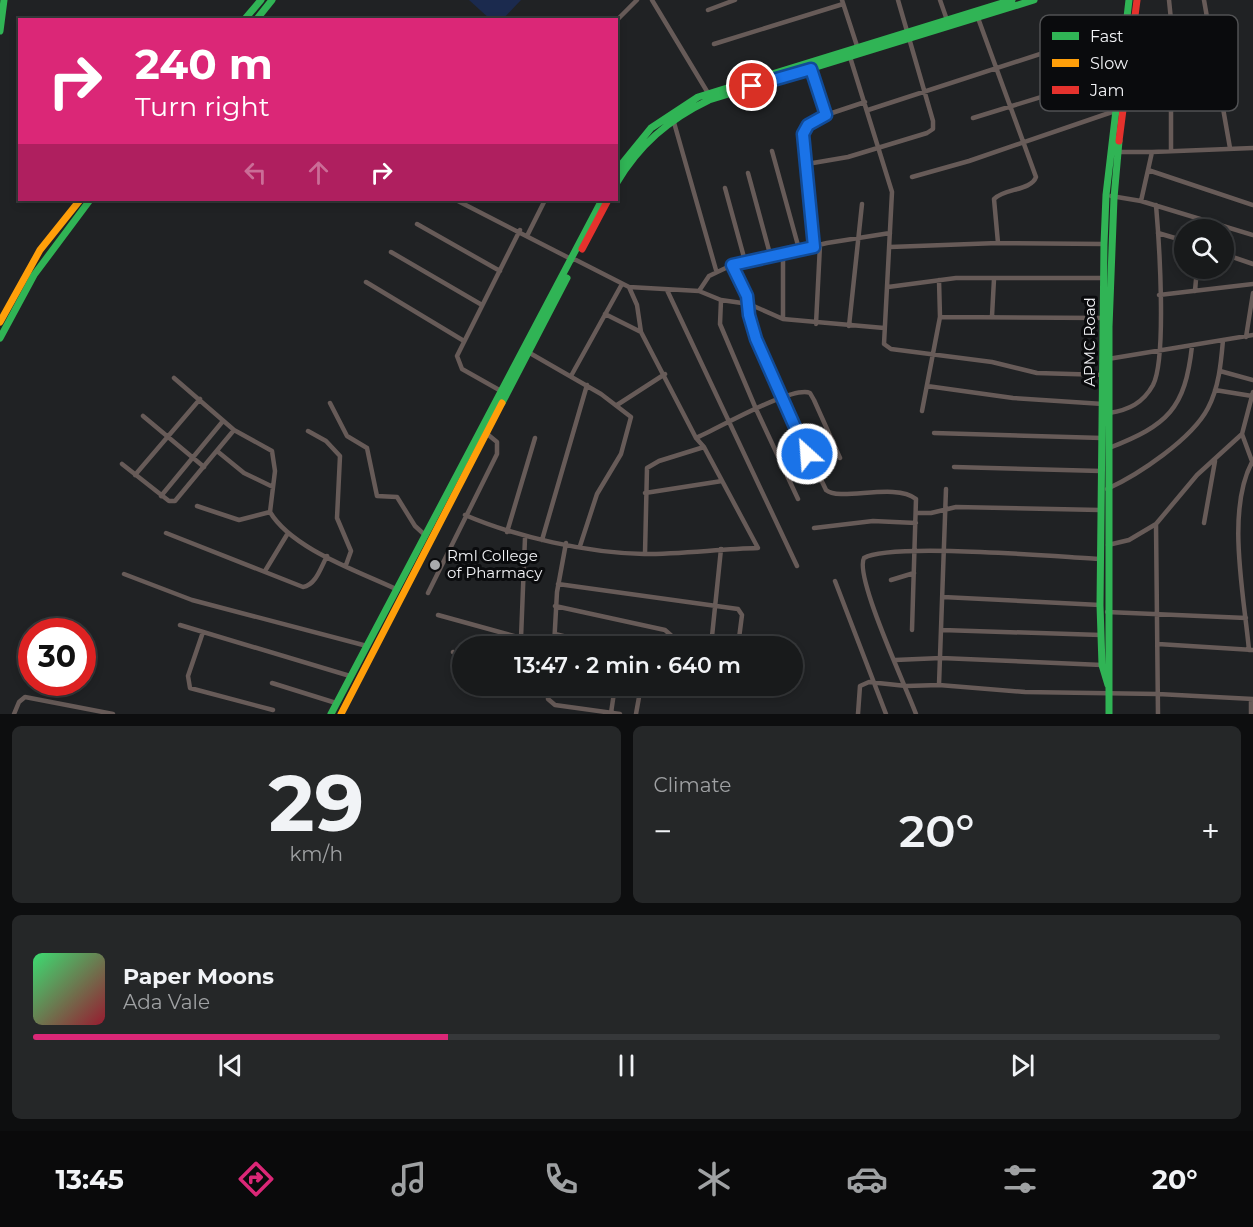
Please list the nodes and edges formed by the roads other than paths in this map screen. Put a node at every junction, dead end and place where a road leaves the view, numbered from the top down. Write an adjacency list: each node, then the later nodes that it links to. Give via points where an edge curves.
1 (4, 0): 26 (main road)
2 (261, 0): 21 (main road)
3 (273, 0): 22 (main road)
4 (637, 0): 24 (street)
5 (652, 0): 35 (street)
6 (735, 0): 16 (street)
7 (898, 0): 27 (street)
8 (940, 0): 25 (street)
9 (1012, 0): 25 (main road)
10 (1034, 0): 23 (main road)
11 (1129, 0): 17 (main road, APMC Road)
12 (1137, 0): 18 (main road, APMC Road)
13 (1169, 0): 19 (street)
14 (1204, 0): 20 (street)
15 (843, 2): 28 (street); 29 (street)
16 (708, 10)
17 (1127, 15)
18 (1135, 15)
19 (1170, 15)
20 (1207, 15)
21 (245, 18)
22 (258, 18)
23 (978, 18): 27 (main road); 33 (street)
24 (618, 19)
25 (947, 21): 27 (main road)
26 (0, 32)
27 (908, 36): 29 (main road); 34 (street)
28 (714, 44)
29 (859, 51): 31 (main road); 35 (main road)
30 (1040, 55): 33 (street)
31 (850, 57): 32 (main road); 37 (street)
32 (811, 69): 44 (street); 46 (main road, via 709,100)
33 (998, 69): 34 (street); 38 (street)
34 (925, 92): 39 (street); 48 (street, via 933,122 931,130)
35 (708, 93): 56 (main road, via 659,121)
36 (1040, 97): 38 (street)
37 (866, 102): 39 (street); 44 (street)
38 (1012, 105): 45 (street); 47 (street)
39 (868, 110): 48 (street)
40 (1115, 111): 47 (street); 53 (main road, APMC Road)
41 (1121, 111): 53 (main road, APMC Road)
42 (1171, 111): 52 (street)
43 (1224, 111): 49 (street)
44 (826, 115): 55 (street, via 805,129)
45 (973, 118)
46 (673, 119): 60 (main road, via 640,147); 96 (street)
47 (1025, 142): 59 (street); 82 (street, via 1036,179 999,193 994,199)
48 (880, 148): 55 (street); 76 (street, via 892,192)
49 (1230, 148): 50 (street); 52 (street)
50 (1253, 148)
51 (772, 151): 86 (street)
52 (1171, 151): 54 (street)
53 (1115, 152): 54 (street); 62 (main road, APMC Road); 63 (main road, APMC Road)
54 (1152, 152): 57 (street)
55 (807, 164): 84 (street)
56 (618, 168)
57 (1148, 170): 70 (street); 73 (street)
58 (748, 173): 89 (street)
59 (912, 177)
60 (618, 181)
61 (725, 188): 92 (street)
62 (1106, 195): 63 (street); 83 (main road, APMC Road)
63 (1114, 196): 70 (street); 133 (main road, APMC Road)
64 (79, 201): 119 (main road, via 40,250)
65 (89, 201): 126 (main road, via 34,275)
66 (458, 201): 75 (street)
67 (544, 201): 78 (street)
68 (602, 201): 91 (main road)
69 (607, 201): 91 (main road)
70 (1141, 201): 72 (street)
71 (862, 204): 80 (street)
72 (1156, 205): 77 (street); 79 (street)
73 (1253, 205)
74 (417, 224): 95 (street)
75 (520, 230): 78 (street); 95 (street)
76 (890, 232): 80 (street); 85 (street)
77 (1158, 233): 81 (street); 110 (street)
78 (528, 234): 91 (street)
79 (1253, 236)
80 (858, 238): 84 (street); 121 (street)
81 (1174, 238)
82 (998, 243): 83 (street); 85 (street)
83 (1104, 244): 97 (main road, APMC Road)
84 (817, 246): 86 (street); 120 (street)
85 (890, 247): 105 (street)
86 (799, 249): 88 (street)
87 (391, 252): 113 (street)
88 (783, 252): 89 (street); 118 (street)
89 (770, 254): 92 (street)
90 (1234, 257): 93 (street)
91 (575, 260): 102 (street); 131 (main road); 143 (main road)
92 (746, 261): 94 (street)
93 (1253, 264)
94 (732, 265): 96 (street); 112 (street)
95 (500, 270): 113 (street)
96 (717, 270): 107 (street)
97 (1103, 278): 98 (street); 117 (main road, APMC Road)
98 (994, 279): 100 (street); 115 (street)
99 (1196, 279): 108 (street)
100 (939, 280): 105 (street); 116 (street)
101 (366, 282): 128 (street)
102 (622, 284): 104 (street); 114 (street)
103 (1253, 284): 108 (street)
104 (629, 287): 106 (street); 123 (street, via 637,305)
105 (888, 287): 122 (street)
106 (667, 290): 107 (street); 157 (street)
107 (699, 291): 111 (street)
108 (1195, 291): 110 (street)
109 (1253, 293): 125 (street)
110 (1159, 295): 130 (street)
111 (721, 300): 112 (street); 150 (street, via 720,324)
112 (749, 304): 118 (street); 145 (street, via 756,339)
113 (482, 305): 128 (street)
114 (605, 314): 123 (street); 137 (street)
115 (992, 316): 116 (street); 117 (street)
116 (940, 317): 132 (street)
117 (1104, 318): 133 (main road, APMC Road)
118 (783, 320): 120 (street)
119 (0, 322)
120 (816, 324): 121 (street)
121 (849, 326): 122 (street)
122 (884, 328): 132 (street, via 887,347)
123 (641, 332): 135 (street)
124 (1253, 335): 125 (street)
125 (1246, 337): 127 (street)
126 (0, 338)
127 (1223, 340): 129 (street); 134 (street)
128 (464, 341): 143 (street, via 457,356 458,365)
129 (1192, 346): 130 (street); 168 (street, via 1185,387 1172,411 1151,429)
130 (1160, 351): 133 (street); 152 (street, via 1156,378 1142,400 1131,408)
131 (528, 352): 137 (street); 160 (main road)
132 (934, 354): 136 (street, via 1037,373); 141 (street)
133 (1107, 359): 136 (main road, APMC Road); 152 (main road, APMC Road)
134 (1220, 371): 139 (street); 142 (street)
135 (665, 374): 149 (street); 165 (street)
136 (1104, 375): 148 (main road, APMC Road)
137 (571, 376): 140 (street)
138 (174, 378): 146 (street)
139 (1253, 380)
140 (587, 385): 149 (street); 201 (street)
141 (927, 386): 148 (street, via 1013,398); 151 (street)
142 (1215, 390): 144 (street); 182 (street, via 1206,412 1187,434 1123,482)
143 (501, 391): 199 (main road)
144 (1253, 394): 154 (street)
145 (781, 397): 150 (street); 171 (street, via 798,391 810,393); 190 (street, via 828,492 910,495 916,499)
146 (200, 399): 156 (street); 163 (street)
147 (330, 403): 199 (street, via 347,435 367,448 376,496 397,497)
148 (1103, 404): 166 (main road, APMC Road)
149 (617, 405): 204 (street, via 631,417 629,430 616,464 597,494)
150 (756, 409): 157 (street); 185 (street)
151 (922, 411)
152 (1108, 413): 168 (main road, APMC Road)
153 (143, 416): 163 (street)
154 (1246, 419): 155 (street); 162 (street)
155 (1253, 420)
156 (224, 421): 158 (street); 170 (street)
157 (729, 423): 165 (street); 212 (street)
158 (234, 430): 169 (street); 180 (street, via 272,451)
159 (308, 431): 211 (street, via 326,441 340,456 338,518 351,551)
160 (486, 433): 191 (street, via 495,438 498,450); 260 (main road)
161 (934, 433): 166 (street)
162 (1242, 434): 172 (street); 173 (street)
163 (168, 436): 170 (street); 178 (street)
164 (534, 438): 196 (street)
165 (696, 438): 167 (street)
166 (1102, 438): 177 (main road, APMC Road)
167 (704, 447): 179 (street); 183 (street, via 652,464 645,472)
168 (1109, 448): 182 (main road, APMC Road)
169 (217, 451): 175 (street); 180 (street, via 243,473)
170 (193, 457): 175 (street); 184 (street)
171 (840, 458)
172 (1215, 461): 192 (street); 194 (street)
173 (1252, 463): 228 (street, via 1245,476 1238,522)
174 (122, 464): 178 (street)
175 (204, 467): 184 (street, via 175,501)
176 (954, 467): 177 (street)
177 (1101, 471): 188 (main road, APMC Road)
178 (135, 475): 184 (street)
179 (722, 481): 183 (street); 205 (street, via 758,548)
180 (273, 487): 189 (street)
181 (946, 489): 187 (street)
182 (1107, 489): 203 (main road, APMC Road)
183 (645, 493): 208 (street)
184 (161, 496)
185 (798, 499)
186 (197, 506): 189 (street, via 239,520)
187 (946, 510): 188 (street); 190 (street); 207 (street)
188 (1100, 510): 210 (main road, APMC Road)
189 (270, 512): 198 (street)
190 (916, 513): 193 (street)
191 (465, 515): 196 (street); 220 (street)
192 (1204, 522)
193 (916, 523): 195 (street, via 873,521); 206 (street)
194 (1156, 524): 203 (street, via 1129,540); 226 (street)
195 (814, 528)
196 (507, 532): 200 (street)
197 (166, 533): 213 (street)
198 (288, 533): 209 (street); 213 (street)
199 (426, 536): 219 (main road)
200 (525, 538): 201 (street); 236 (street)
201 (542, 540): 202 (street)
202 (566, 543): 204 (street); 218 (street)
203 (1107, 544): 225 (main road, APMC Road)
204 (580, 546): 208 (street)
205 (721, 549): 208 (street); 224 (street)
206 (915, 551): 207 (street); 214 (street); 245 (street, via 867,556 861,563 866,591)
207 (944, 552): 210 (street); 221 (street)
208 (645, 554)
209 (327, 556): 211 (street); 213 (street, via 307,587)
210 (1100, 559): 222 (main road, APMC Road)
211 (346, 565): 219 (street)
212 (797, 566)
213 (265, 571)
214 (914, 573): 216 (street); 230 (street)
215 (124, 574): 242 (street, via 192,600)
216 (891, 580)
217 (835, 581): 248 (street)
218 (558, 584): 223 (street); 224 (street)
219 (396, 589): 242 (main road)
220 (428, 592)
221 (943, 597): 222 (street); 231 (street)
222 (1100, 605): 234 (main road, APMC Road)
223 (555, 606): 233 (street); 238 (street, via 665,630)
224 (715, 606): 239 (street); 240 (street, via 741,611)
225 (1107, 612): 226 (street); 252 (main road, APMC Road)
226 (1158, 613): 228 (street); 241 (street)
227 (438, 615): 235 (street)
228 (1246, 618): 243 (street)
229 (180, 625): 232 (street)
230 (912, 630)
231 (942, 630): 234 (street); 244 (street)
232 (203, 632): 247 (street); 259 (street, via 188,676 190,688)
233 (555, 634): 237 (street)
234 (1101, 635): 246 (main road, APMC Road)
235 (513, 636)
236 (520, 636)
237 (563, 636)
238 (672, 636)
239 (712, 636)
240 (739, 636)
241 (1158, 644): 243 (street); 253 (street)
242 (367, 646): 247 (main road)
243 (1251, 650)
244 (941, 658): 245 (street); 246 (street); 250 (street)
245 (895, 660): 251 (street)
246 (1102, 665): 252 (main road, APMC Road)
247 (350, 676): 258 (main road)
248 (874, 682): 251 (street); 267 (street, via 860,686); 268 (street)
249 (272, 683): 258 (street)
250 (939, 685): 251 (street); 252 (street, via 1025,692)
251 (906, 686): 269 (street)
252 (1109, 689): 253 (street); 270 (main road, APMC Road)
253 (1158, 694): 257 (street); 271 (street)
254 (548, 696): 261 (street, via 555,705)
255 (614, 696): 261 (street)
256 (639, 696): 266 (street)
257 (1252, 699): 272 (street)
258 (336, 703): 264 (main road)
259 (273, 710)
260 (343, 710)
261 (611, 713): 265 (street)
262 (14, 714): 263 (street, via 25,697)
263 (113, 714)
264 (331, 714)
265 (620, 714)
266 (636, 714)
267 (858, 714)
268 (886, 714)
269 (916, 714)
270 (1109, 714)
271 (1158, 714)
272 (1251, 714)

